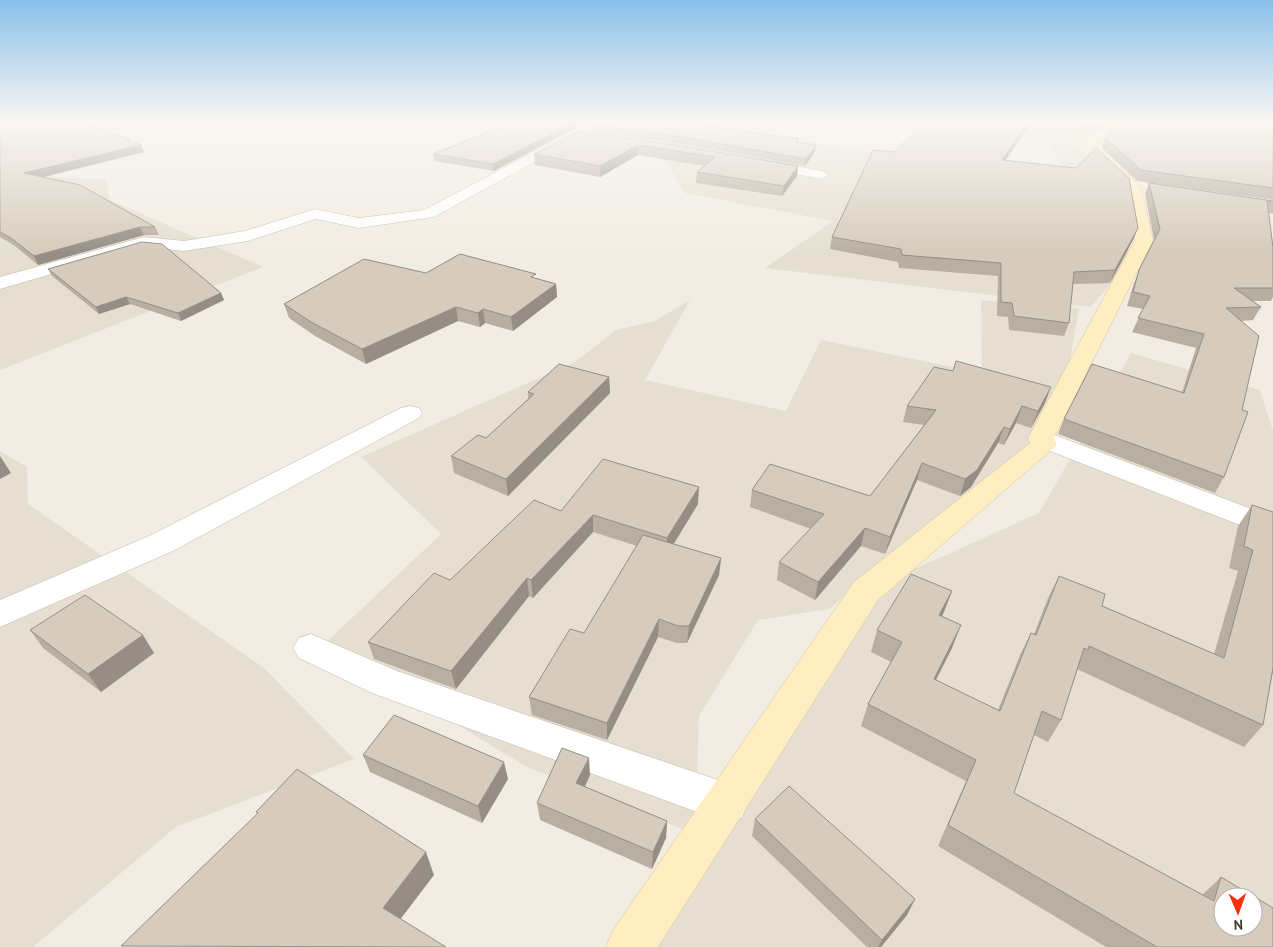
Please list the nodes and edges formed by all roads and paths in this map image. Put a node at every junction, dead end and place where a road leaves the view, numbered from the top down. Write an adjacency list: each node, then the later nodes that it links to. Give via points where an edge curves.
1 (518, 165): 5 (street, via 428,214 359,223 315,214 248,236 184,246 144,242)
2 (766, 165): 4 (street)
3 (1113, 165): 7 (street, via 1142,189 1144,240)
4 (822, 175)
5 (0, 283)
6 (410, 412): 9 (street, via 162,543)
7 (1041, 438): 8 (street); 11 (street, via 1044,445 866,591)
8 (1273, 528)
9 (0, 614)
10 (311, 648): 11 (street, via 385,682)
11 (727, 803): 12 (street)
12 (630, 947)

